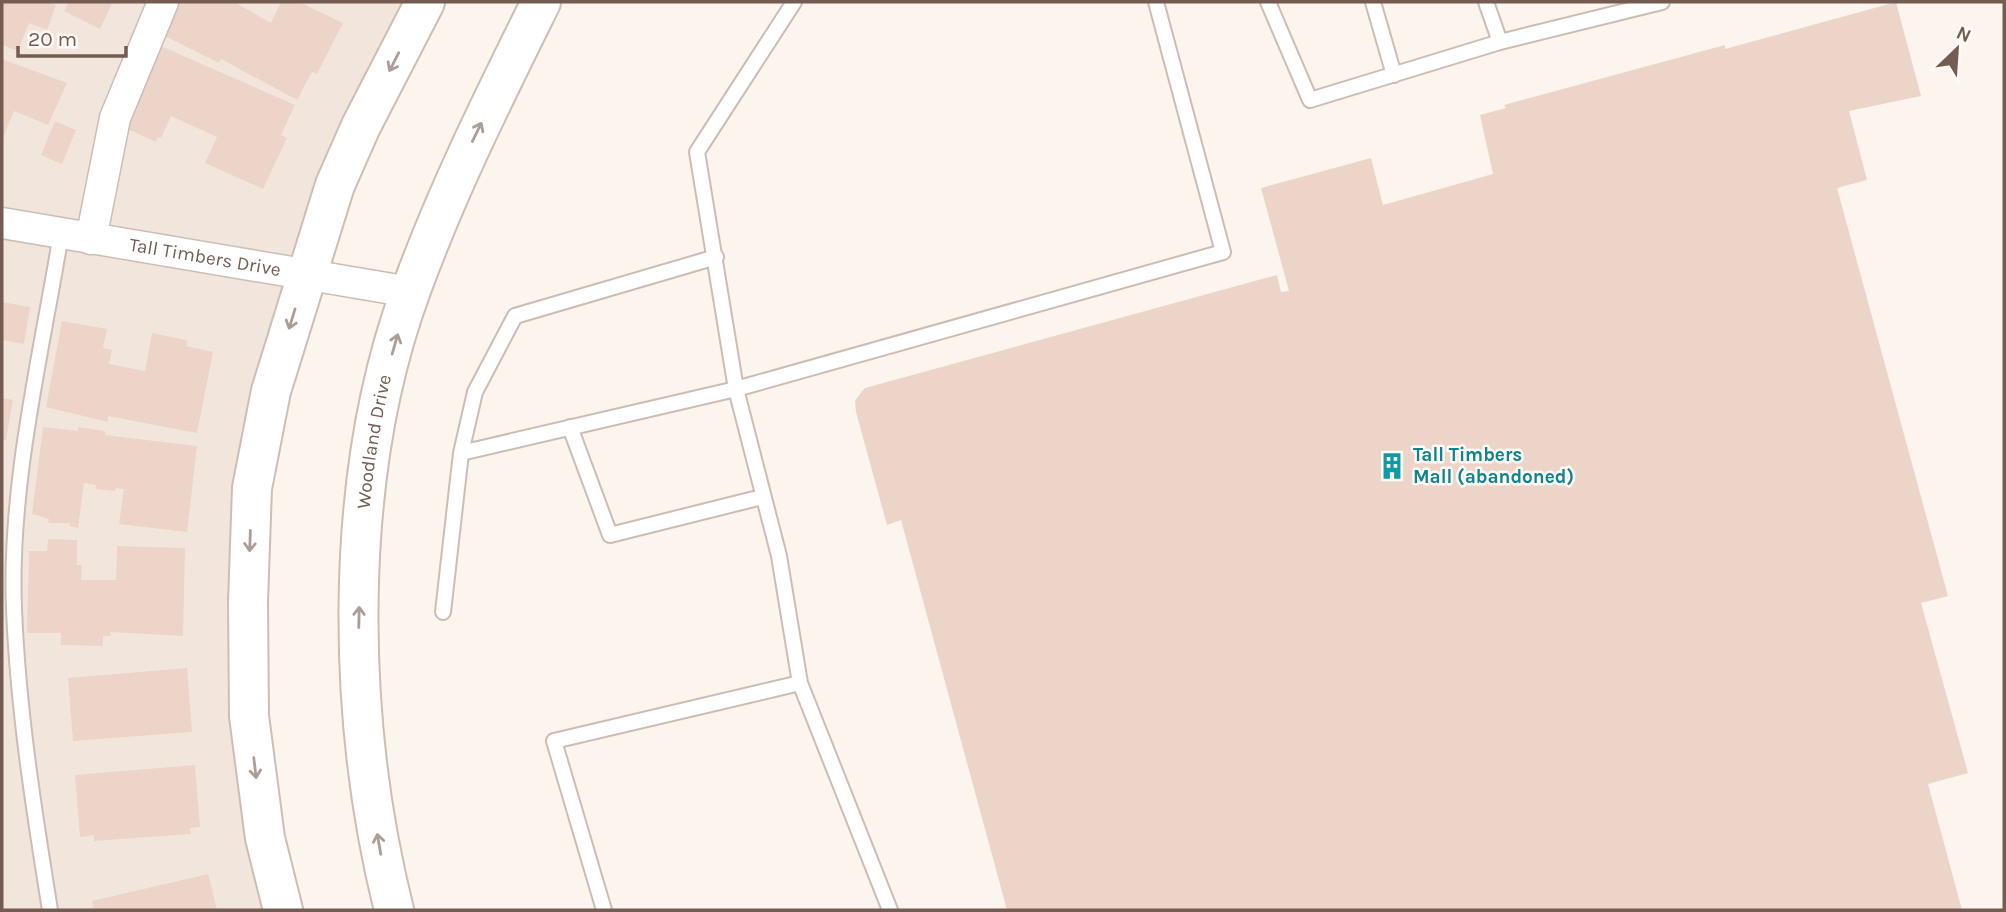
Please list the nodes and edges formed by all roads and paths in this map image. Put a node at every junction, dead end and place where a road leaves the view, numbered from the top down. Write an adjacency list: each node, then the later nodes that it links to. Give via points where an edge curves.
1 (163, 2): 14 (street, via 115,118)
2 (425, 2): 16 (street, one-way to 16, via 361,126 335,185)
3 (541, 2): 17 (street, Woodland Drive, one-way to 3, via 465,156)
4 (794, 2): 15 (lane, via 697,152)
5 (1156, 2): 18 (lane, via 1223,252)
6 (1268, 2): 11 (lane, via 1310,100)
7 (1373, 2): 11 (lane)
8 (1486, 2): 10 (lane)
9 (1662, 2): 10 (lane)
10 (1500, 42): 11 (lane)
11 (1394, 75)
12 (2, 223): 13 (street, Tall Timbers Drive)
13 (61, 233): 14 (street, Tall Timbers Drive); 24 (lane, via 21,482 14,597 25,730)
14 (91, 239): 16 (street, Tall Timbers Drive)
15 (716, 257): 18 (lane); 20 (lane, via 515,316 475,392)
16 (306, 272): 17 (street, Tall Timbers Drive); 25 (street, one-way to 25, via 271,391 253,488 248,590 249,716 265,838)
17 (410, 292): 26 (street, Woodland Drive, one-way to 17, via 371,794 363,718 361,551 369,466 385,378)
18 (736, 389): 19 (lane); 21 (lane)
19 (570, 427): 20 (lane); 21 (lane, via 610,535)
20 (461, 453): 22 (lane)
21 (762, 497): 23 (lane, via 779,556)
22 (443, 612)
23 (800, 684): 27 (lane, via 554,741); 28 (lane)
24 (50, 910)
25 (283, 910)
26 (394, 910)
27 (604, 910)
28 (890, 910)

